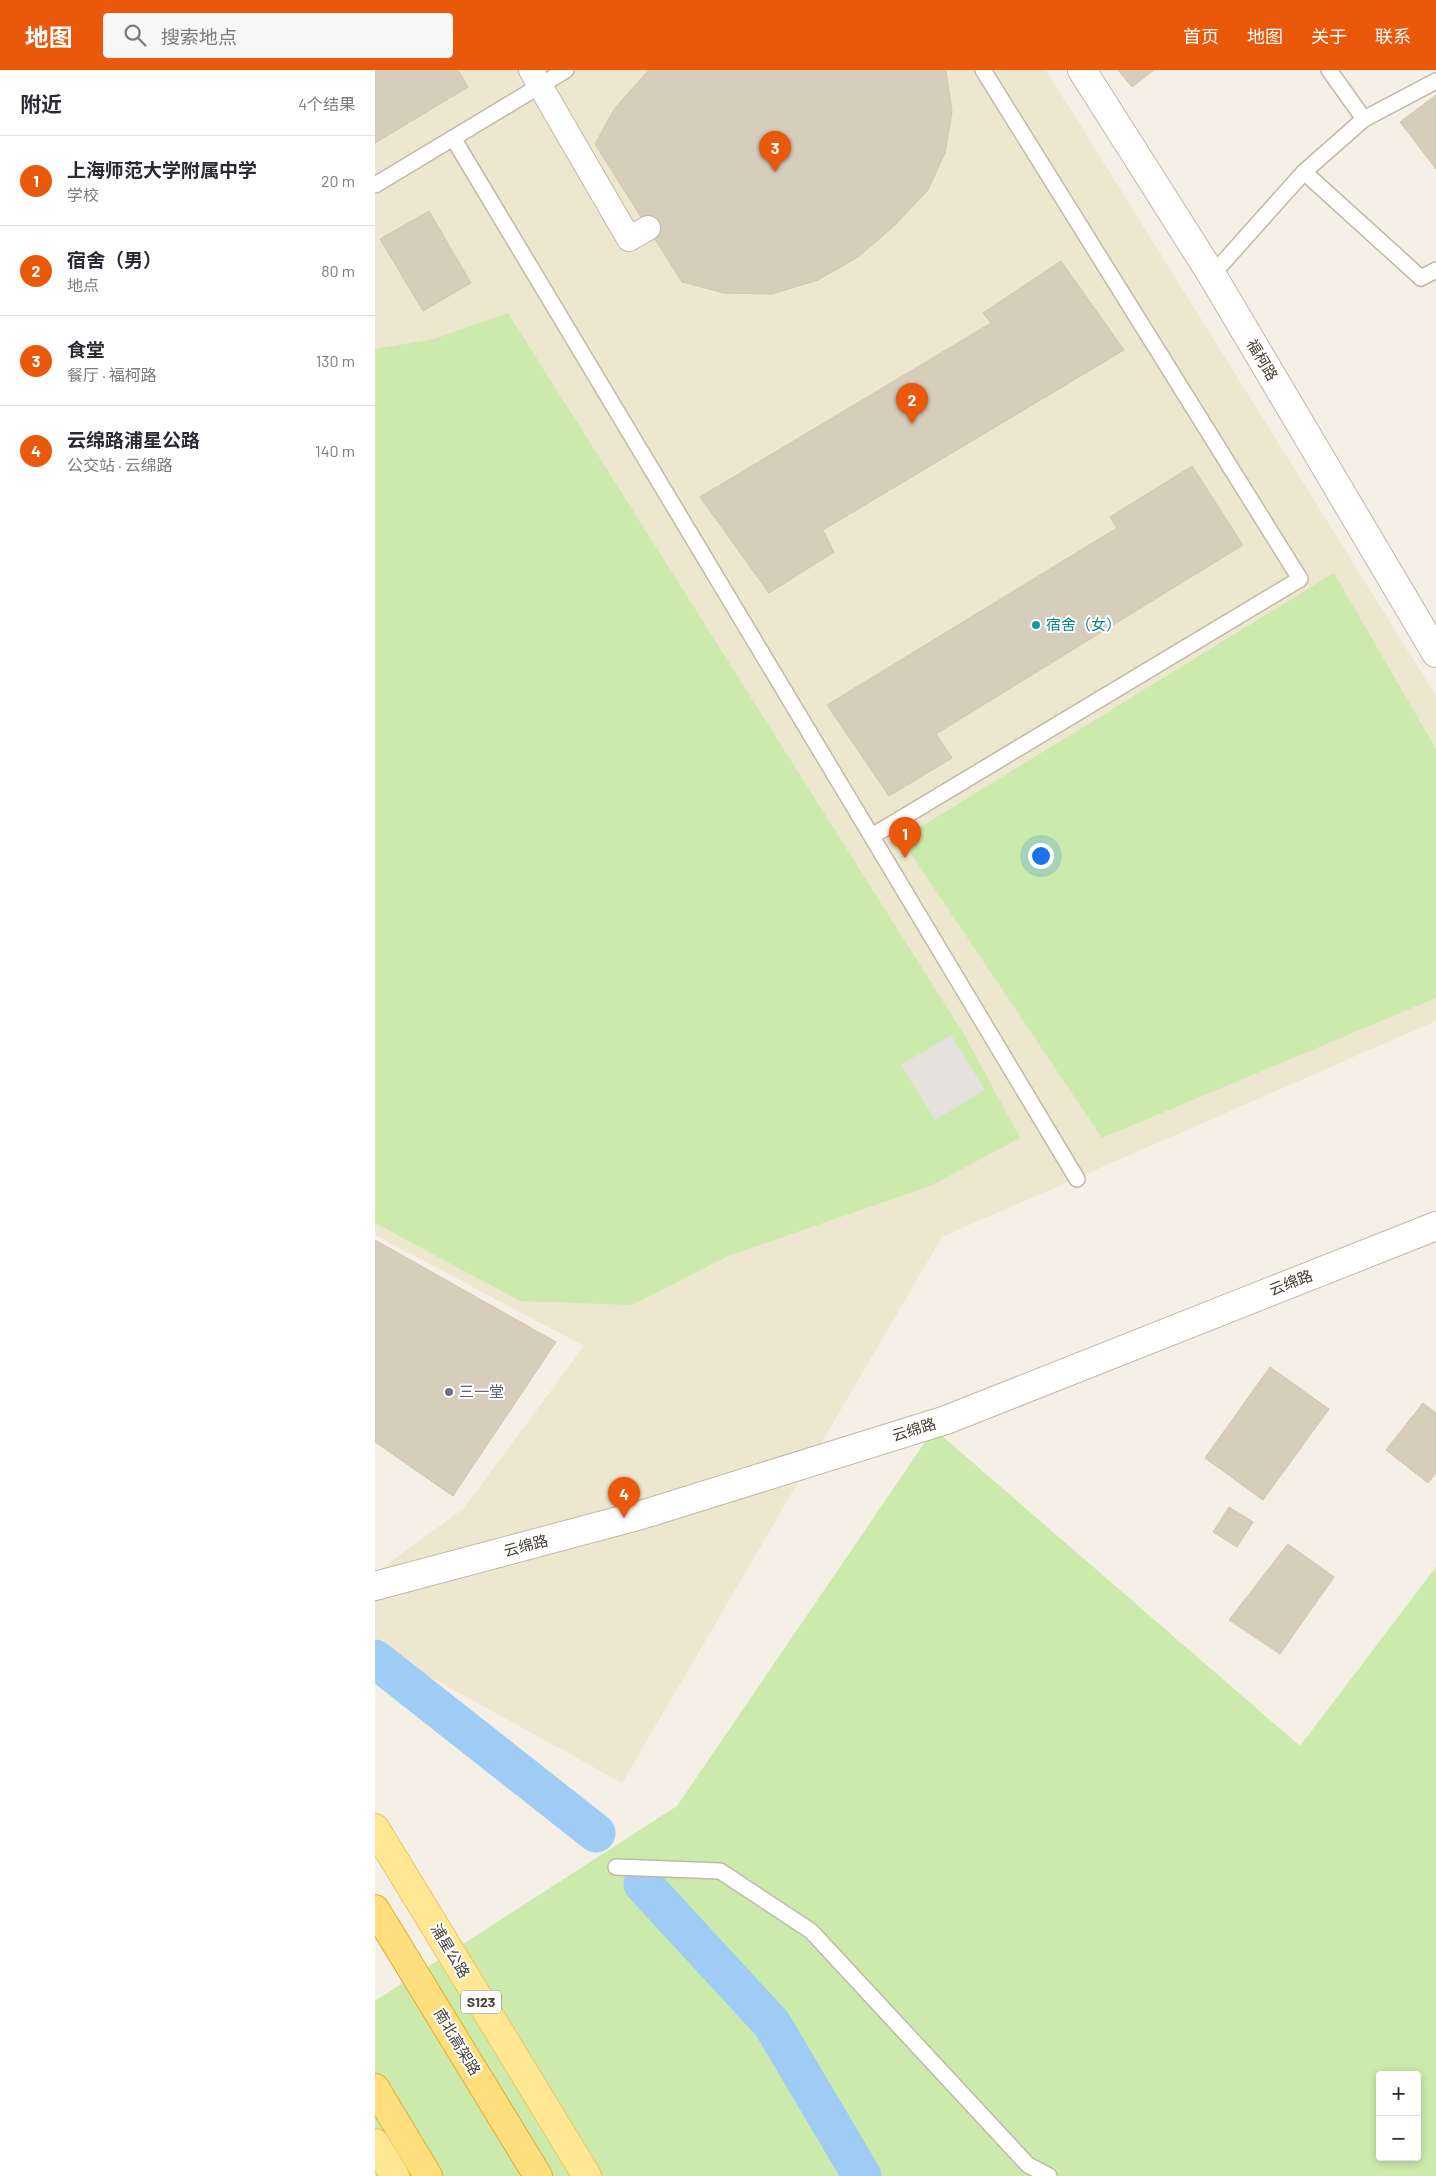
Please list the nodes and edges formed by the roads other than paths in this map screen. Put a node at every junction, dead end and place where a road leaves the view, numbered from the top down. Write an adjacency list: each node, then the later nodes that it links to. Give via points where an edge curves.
1 (566, 70): 5 (lane)
2 (983, 70): 15 (lane, via 1300,579)
3 (1082, 70): 13 (street, 福柯路)
4 (1329, 70): 7 (lane)
5 (535, 78): 8 (lane); 11 (street, via 629,239)
6 (1436, 81): 7 (lane)
7 (1364, 118): 9 (lane)
8 (453, 138): 10 (lane); 15 (lane)
9 (1305, 172): 12 (lane, via 1421,278); 13 (lane)
10 (375, 185)
11 (648, 228)
12 (1436, 270)
13 (1213, 275): 14 (street, 福柯路)
14 (1436, 653)
15 (872, 836): 16 (lane)
16 (1077, 1178)
17 (1436, 1226): 18 (street, 云绵路, via 946,1420 641,1515)
18 (375, 1586)
19 (375, 1828): 27 (main road, 浦星公路 / S123)
20 (616, 1867): 28 (lane, via 720,1872 811,1931 1028,2165)
21 (375, 1909): 26 (highway, 南北高架路)
22 (375, 2088): 25 (highway)
23 (375, 2143): 24 (main road)
24 (395, 2176)
25 (428, 2176)
26 (538, 2176)
27 (587, 2176)
28 (1049, 2176)

